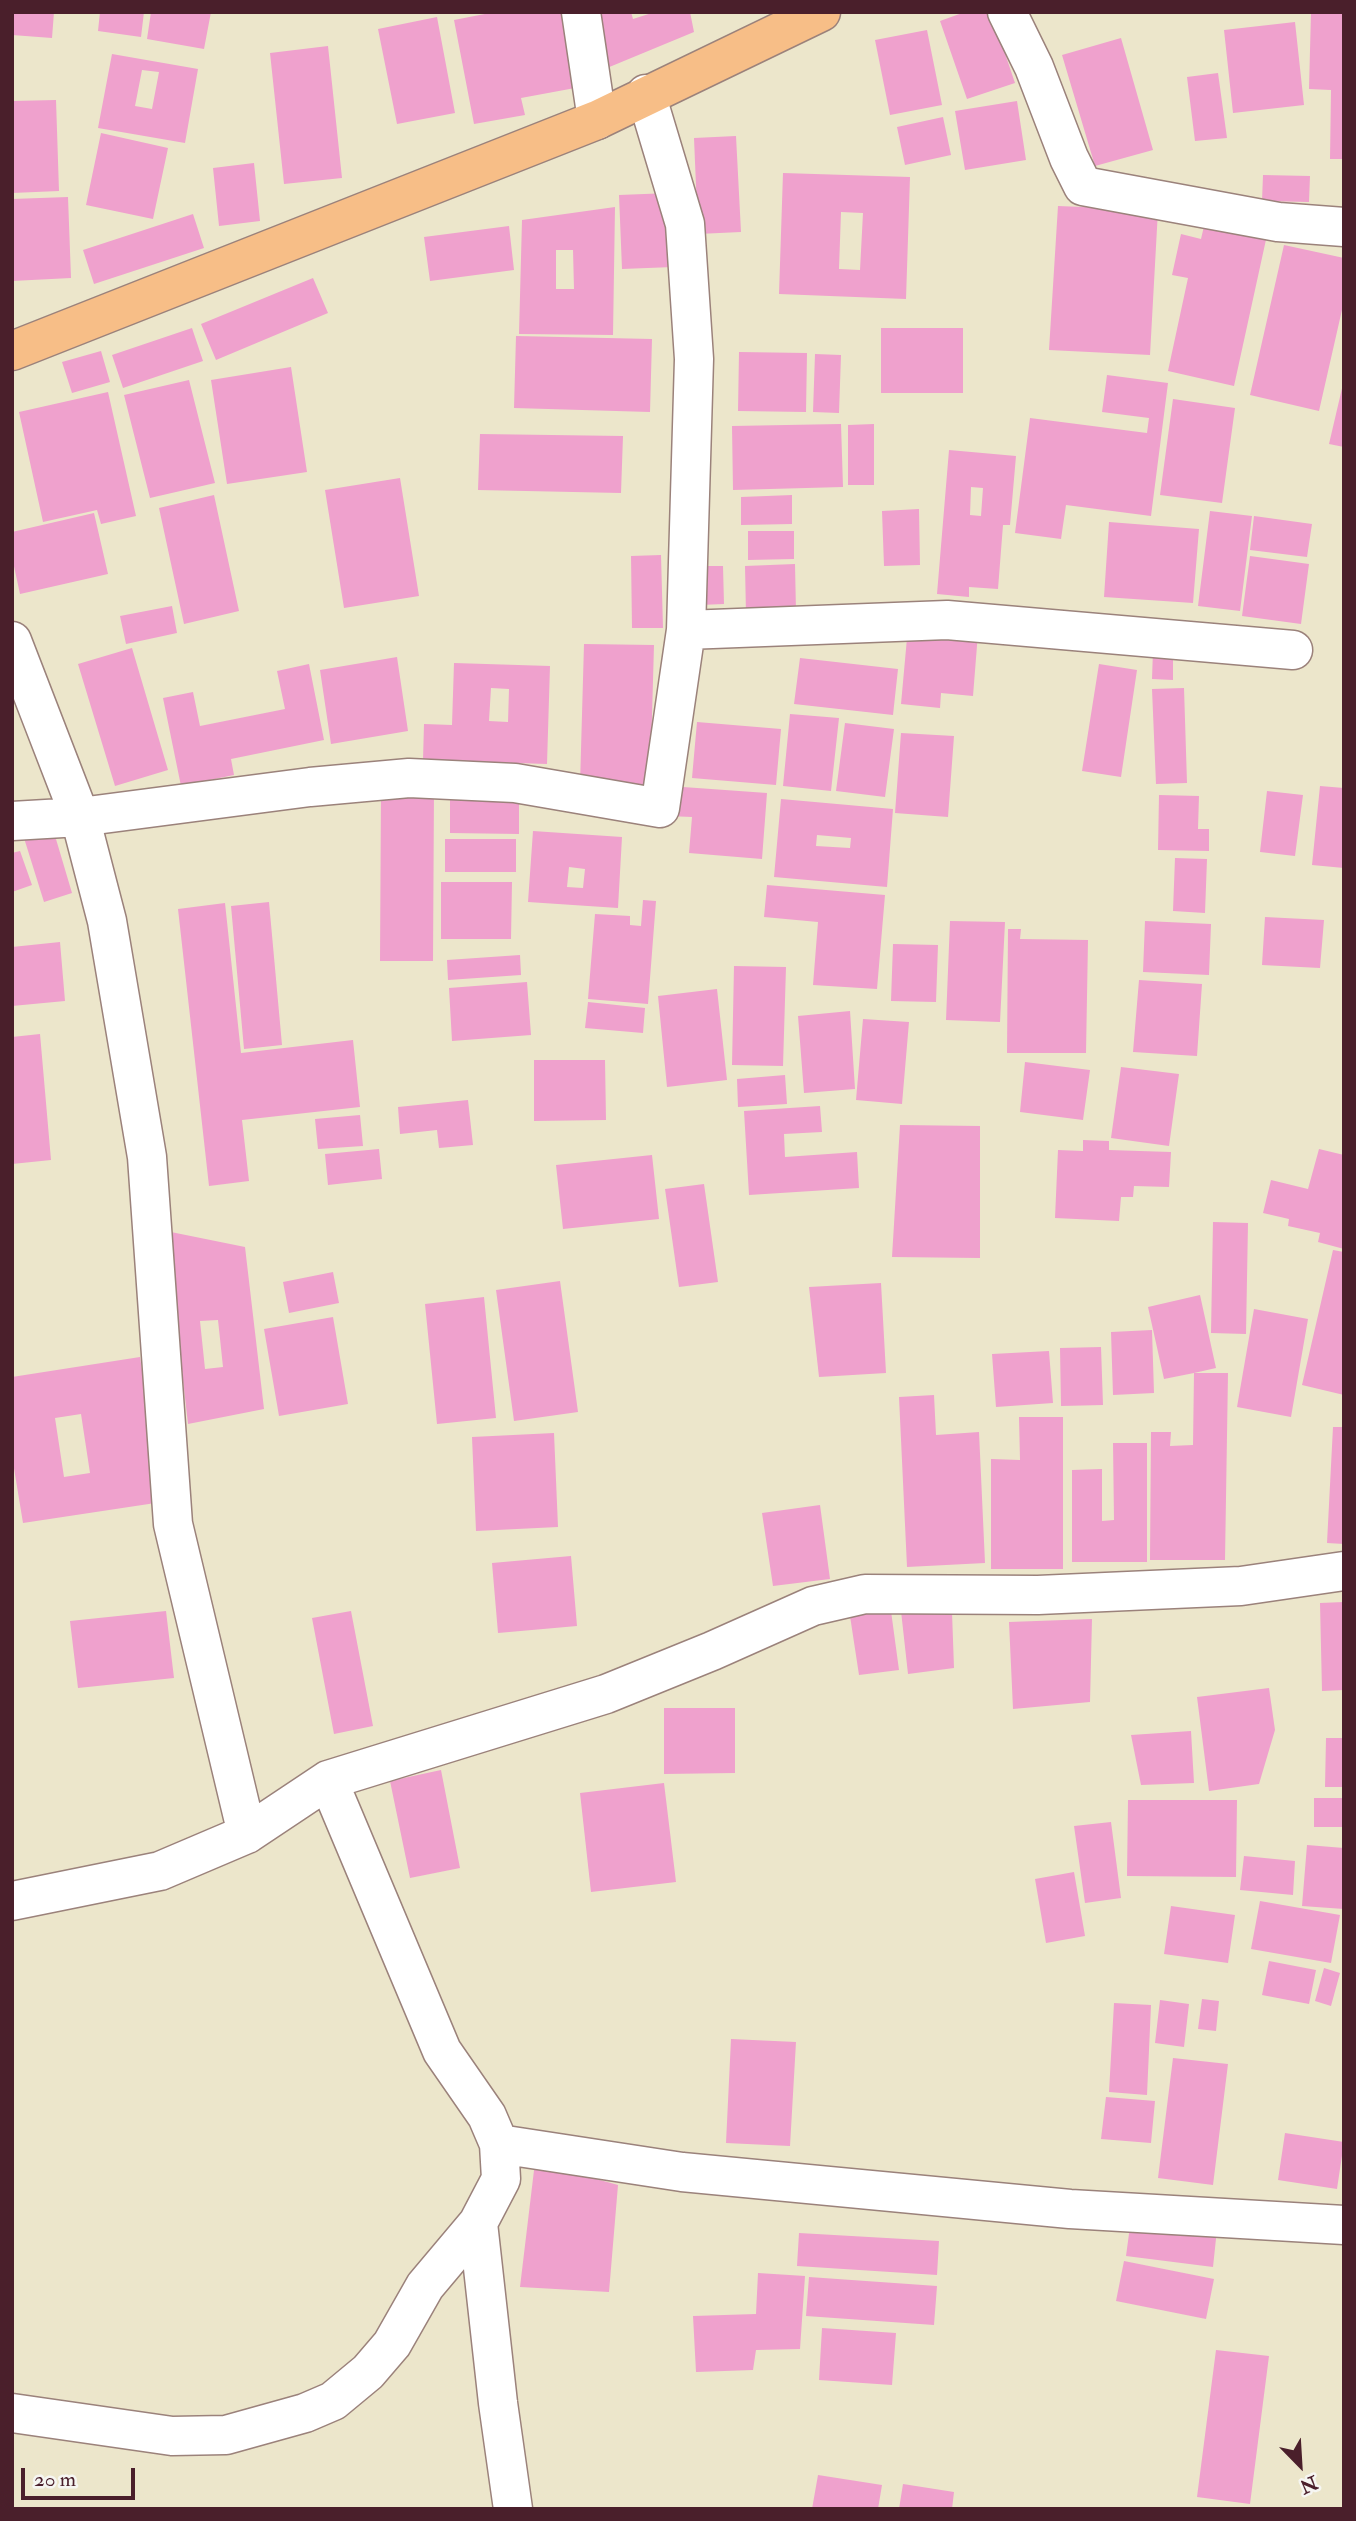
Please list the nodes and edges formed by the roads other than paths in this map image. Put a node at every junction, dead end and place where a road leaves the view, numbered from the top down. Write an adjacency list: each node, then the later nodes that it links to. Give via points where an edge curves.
1 (581, 12): 5 (street)
2 (821, 12): 4 (main road)
3 (1007, 12): 6 (street, via 1083,186 1278,222)
4 (646, 94): 5 (main road); 8 (street, via 686,237 694,359)
5 (597, 120): 7 (main road)
6 (1344, 227)
7 (12, 351)
8 (686, 630): 10 (street, via 947,620); 11 (street, via 660,808 515,783 409,778)
9 (12, 640): 11 (street)
10 (1293, 650)
11 (80, 817): 12 (street); 15 (street, via 107,921 147,1157 173,1524)
12 (12, 821)
13 (1344, 1572): 14 (street, via 1241,1586 1052,1595 865,1594 813,1606 606,1694)
14 (328, 1780): 15 (street); 17 (street, via 442,2051 486,2116)
15 (247, 1834): 16 (street, via 160,1871)
16 (12, 1900)
17 (499, 2144): 18 (street, via 501,2179); 19 (street, via 682,2172 1070,2209)
18 (478, 2223): 20 (street, via 425,2286 392,2344 368,2372 333,2401 305,2413 226,2435 172,2436); 21 (street)
19 (1344, 2225)
20 (12, 2413)
21 (513, 2509)

